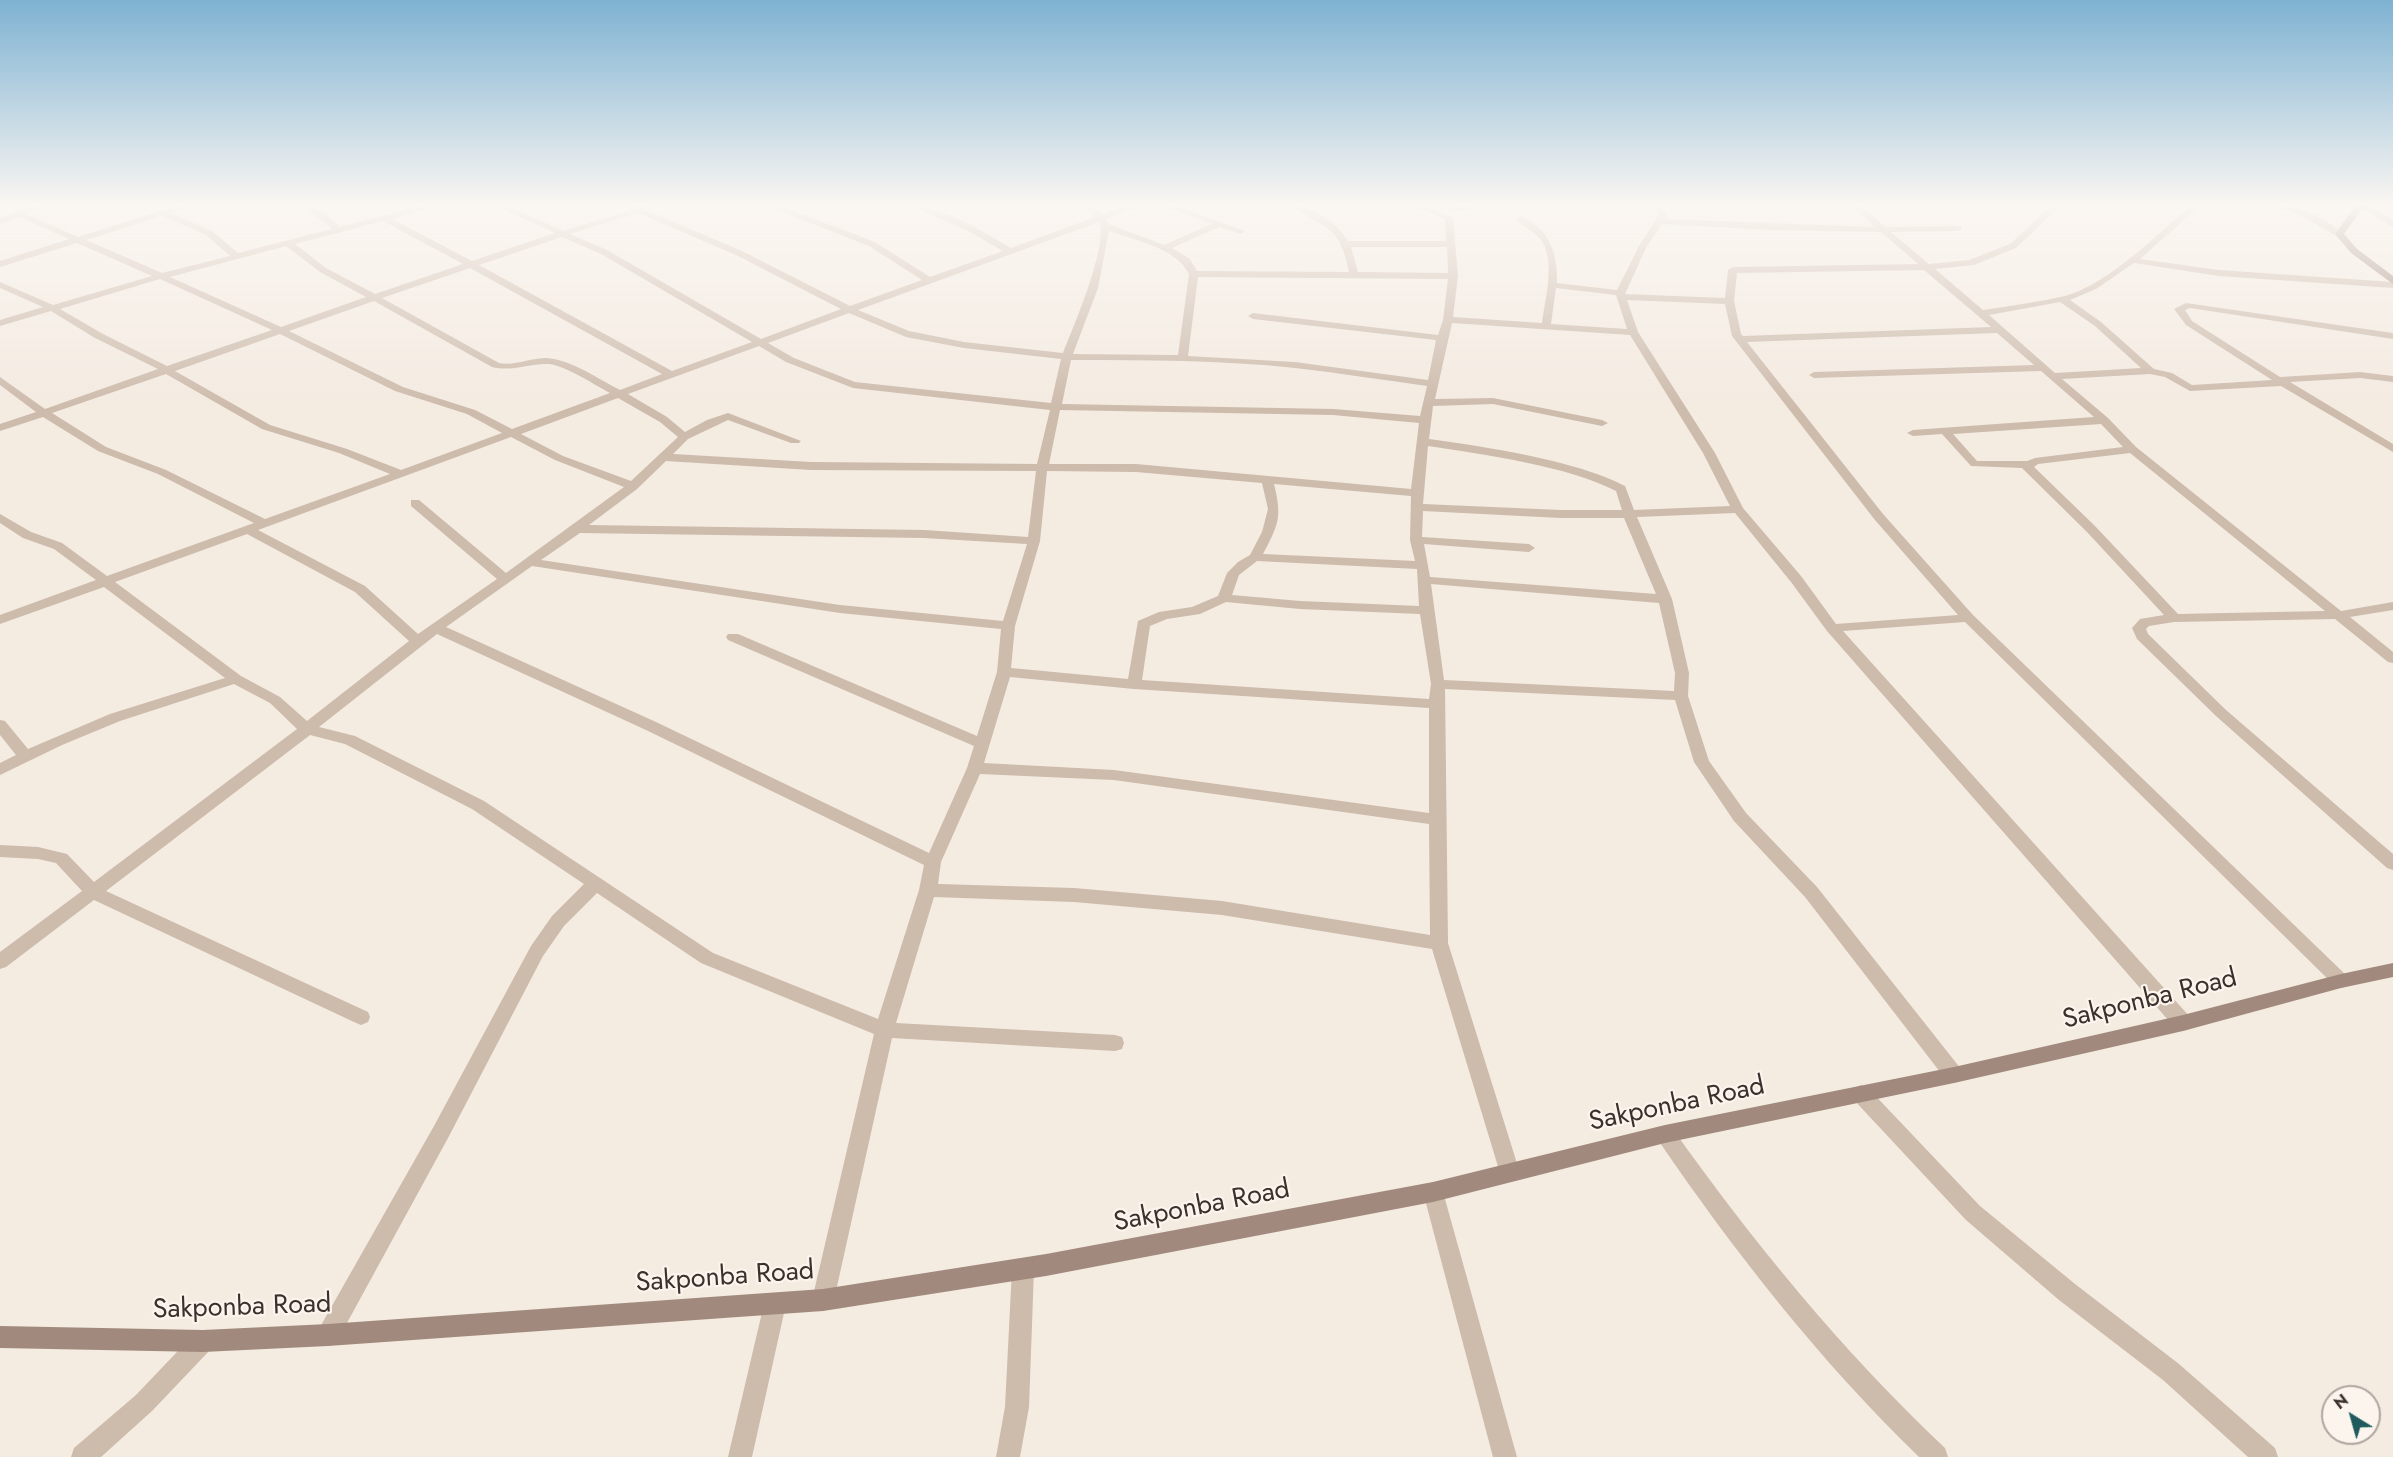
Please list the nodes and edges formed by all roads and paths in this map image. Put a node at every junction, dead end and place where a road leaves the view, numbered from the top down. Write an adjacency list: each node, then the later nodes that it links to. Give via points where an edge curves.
1 (151, 273): 21 (street)
2 (170, 273): 21 (street)
3 (329, 273): 28 (street)
4 (448, 273): 28 (street)
5 (487, 273): 50 (street)
6 (642, 273): 44 (street)
7 (778, 273): 32 (street)
8 (918, 273): 23 (street)
9 (947, 273): 23 (street)
10 (1095, 273): 45 (street)
11 (1453, 273): 22 (street)
12 (1550, 273): 26 (street)
13 (1631, 273): 27 (street)
14 (1732, 273): 30 (street)
15 (1932, 273): 33 (street)
16 (2113, 273): 29 (street, via 2093,287)
17 (2219, 273): 24 (street)
18 (2381, 273): 24 (main road)
19 (1194, 274): 20 (street); 46 (street)
20 (1354, 274): 22 (street)
21 (158, 276): 31 (street); 38 (street)
22 (1453, 276): 35 (street)
23 (929, 280): 32 (street)
24 (2393, 283)
25 (0, 285): 31 (street)
26 (1551, 285): 27 (street); 37 (street)
27 (1621, 295): 30 (street); 40 (street)
28 (376, 297): 38 (street); 57 (street, via 494,364 512,367 552,361)
29 (2061, 299): 33 (street); 49 (street, via 2098,324)
30 (1728, 301): 43 (street)
31 (52, 308): 36 (street); 48 (street)
32 (848, 309): 44 (street); 45 (street, via 906,334)
33 (1978, 314): 39 (street)
34 (1253, 316): 42 (street)
35 (1448, 320): 37 (street); 42 (street)
36 (0, 323)
37 (1546, 328): 40 (street)
38 (280, 330): 48 (street); 67 (street, via 399,389 471,412)
39 (1998, 330): 43 (street); 47 (street)
40 (1633, 332): 81 (street)
41 (2393, 336): 55 (street, via 2189,305 2179,309 2189,323)
42 (1442, 338): 56 (street)
43 (1740, 339): 100 (street, via 1879,517)
44 (756, 342): 50 (street); 59 (street, via 816,372 853,385)
45 (1067, 357): 46 (street); 59 (street)
46 (1183, 358): 56 (street, via 1295,365)
47 (2043, 368): 51 (street); 52 (street)
48 (165, 369): 60 (street); 76 (street, via 266,427)
49 (2151, 370): 52 (street); 55 (street, via 2190,388)
50 (671, 375): 57 (street)
51 (1814, 375)
52 (2052, 376): 62 (street)
53 (0, 380): 60 (street)
54 (2392, 380): 55 (street, via 2360,375)
55 (2280, 382): 72 (street)
56 (1434, 384): 58 (street)
57 (620, 395): 67 (street); 68 (street)
58 (1429, 404): 61 (street); 63 (street, via 1493,401)
59 (1057, 407): 61 (street, via 1333,412); 75 (street)
60 (44, 413): 64 (street); 84 (street, via 102,449 162,472)
61 (1425, 420): 70 (street)
62 (2104, 420): 65 (street); 71 (street)
63 (1602, 423)
64 (0, 428)
65 (1945, 431): 66 (street); 74 (street, via 1975,464)
66 (1913, 433)
67 (511, 435): 76 (street); 78 (street)
68 (684, 437): 69 (street, via 728,416); 73 (street)
69 (795, 441)
70 (1423, 442): 79 (street); 82 (street, via 1462,447 1609,482 1621,489)
71 (2132, 449): 74 (street, via 2035,461); 99 (street)
72 (2393, 449)
73 (665, 457): 75 (street, via 811,466); 78 (street)
74 (2030, 465): 101 (street, via 2028,468)
75 (1042, 467): 77 (street, via 1136,468); 88 (street)
76 (399, 473): 84 (street)
77 (1267, 478): 79 (street); 90 (street, via 1274,509)
78 (633, 486): 85 (street)
79 (1417, 500): 82 (street, via 1561,513); 87 (street)
80 (415, 504): 93 (street)
81 (1738, 509): 82 (street); 105 (street)
82 (1629, 514): 96 (street)
83 (0, 518): 94 (street, via 27,535 58,546)
84 (264, 523): 86 (street)
85 (577, 529): 88 (street, via 924,534); 91 (street)
86 (249, 530): 94 (street); 107 (street, via 360,589)
87 (1416, 540): 89 (street); 92 (street)
88 (1034, 541): 103 (street)
89 (1529, 548)
90 (1256, 557): 92 (street); 95 (street, via 1241,564 1228,583)
91 (529, 561): 93 (street); 103 (street, via 840,609)
92 (1424, 572): 96 (street); 98 (street)
93 (505, 579): 104 (street)
94 (106, 581): 102 (street); 110 (street)
95 (1224, 598): 98 (street); 111 (street, via 1195,611 1164,615 1143,624)
96 (1665, 599): 113 (street, via 1682,673)
97 (2393, 606): 99 (street)
98 (1426, 610): 112 (street)
99 (2340, 615): 101 (street); 108 (street)
100 (1968, 618): 105 (street); 131 (street)
101 (2174, 618): 124 (street, via 2145,622 2139,628 2142,636 2221,713)
102 (0, 620)
103 (1008, 626): 109 (street)
104 (436, 628): 107 (street); 123 (street)
105 (1832, 628): 133 (street)
106 (733, 637): 117 (street)
107 (417, 641): 116 (street)
108 (2393, 659)
109 (1005, 672): 111 (street); 117 (street)
110 (236, 679): 116 (street, via 275,700); 118 (street, via 107,719)
111 (1134, 684): 114 (street)
112 (1438, 684): 113 (street, via 1601,689); 114 (street)
113 (1681, 696): 136 (street, via 1702,762 1740,818 1811,892)
114 (1436, 704): 121 (street)
115 (0, 725): 118 (street)
116 (308, 729): 125 (street, via 350,740 478,805); 127 (street)
117 (982, 744): 119 (street)
118 (25, 756): 120 (street)
119 (975, 768): 121 (street, via 1114,775); 123 (street)
120 (0, 770)
121 (1439, 820): 128 (street)
122 (0, 851): 127 (street, via 61,858)
123 (933, 862): 126 (street)
124 (2393, 864)
125 (595, 884): 134 (street, via 707,958); 144 (street, via 558,921 537,951)
126 (928, 890): 128 (street, via 1074,895 1222,908); 134 (street)
127 (93, 892): 129 (street); 132 (street)
128 (1439, 943): 139 (street)
129 (0, 962)
130 (2393, 970): 131 (main road, Sakponba Road)
131 (2341, 981): 133 (main road, Sakponba Road)
132 (361, 1017)
133 (2183, 1023): 136 (main road, Sakponba Road)
134 (884, 1030): 135 (street); 142 (street)
135 (1115, 1043)
136 (1954, 1075): 137 (main road, Sakponba Road)
137 (1861, 1095): 138 (main road, Sakponba Road); 152 (street, via 1973,1213 2067,1292 2171,1371)
138 (1665, 1134): 139 (main road, Sakponba Road); 151 (street, via 1712,1202 1800,1314)
139 (1510, 1173): 140 (main road, Sakponba Road)
140 (1433, 1192): 141 (main road, Sakponba Road); 150 (street)
141 (1023, 1269): 142 (main road, Sakponba Road); 149 (street, via 1017,1407)
142 (822, 1300): 143 (main road, Sakponba Road)
143 (775, 1304): 144 (main road, Sakponba Road); 148 (street)
144 (328, 1335): 146 (main road, Sakponba Road)
145 (0, 1337): 146 (main road, Sakponba Road)
146 (203, 1341): 147 (street, via 144,1403)
147 (83, 1457)
148 (740, 1457)
149 (1008, 1457)
150 (1505, 1457)
151 (1936, 1457)
152 (2266, 1457)

